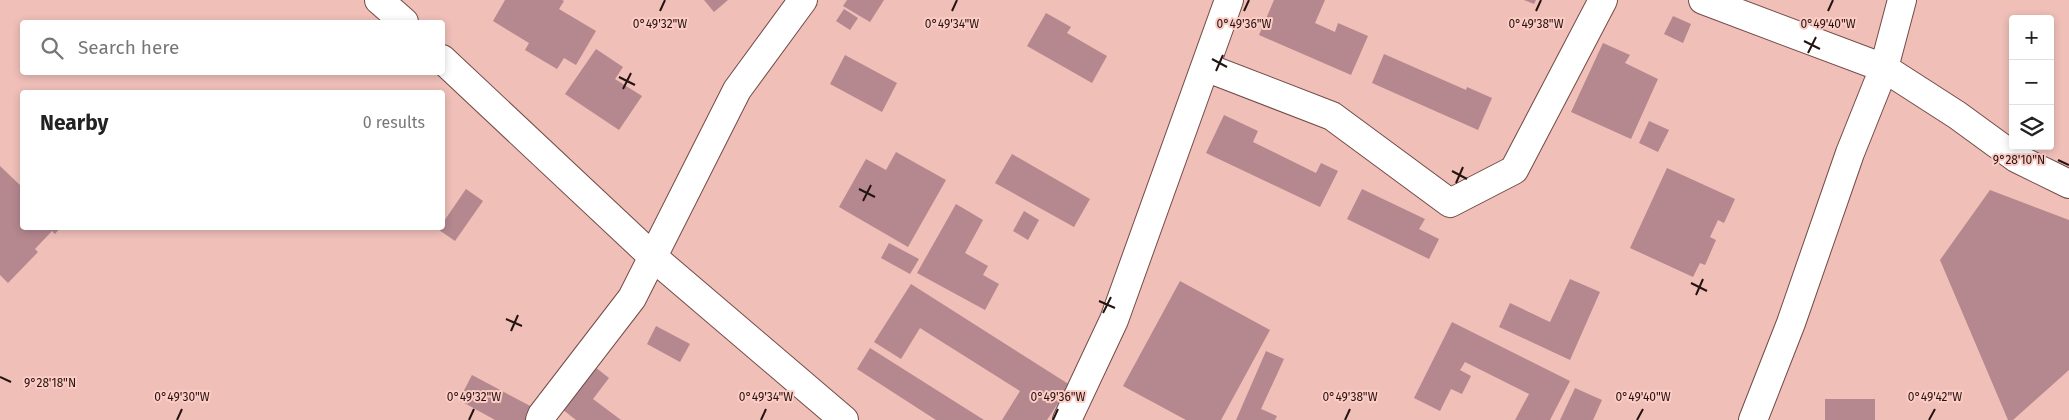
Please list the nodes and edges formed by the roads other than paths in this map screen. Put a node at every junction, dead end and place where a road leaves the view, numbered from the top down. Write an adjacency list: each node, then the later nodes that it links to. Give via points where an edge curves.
1 (803, 0): 10 (street, via 737,90)
2 (1229, 0): 7 (street)
3 (1603, 0): 7 (street, via 1514,170 1450,203 1332,116)
4 (1703, 0): 8 (street)
5 (1902, 0): 8 (street)
6 (445, 62): 10 (street)
7 (1205, 68): 13 (street, via 1114,320)
8 (1884, 68): 9 (street, via 2016,158); 14 (street)
9 (2069, 184)
10 (653, 256): 11 (street, via 632,298); 12 (street)
11 (540, 420)
12 (844, 420)
13 (1067, 420)
14 (1753, 420)

